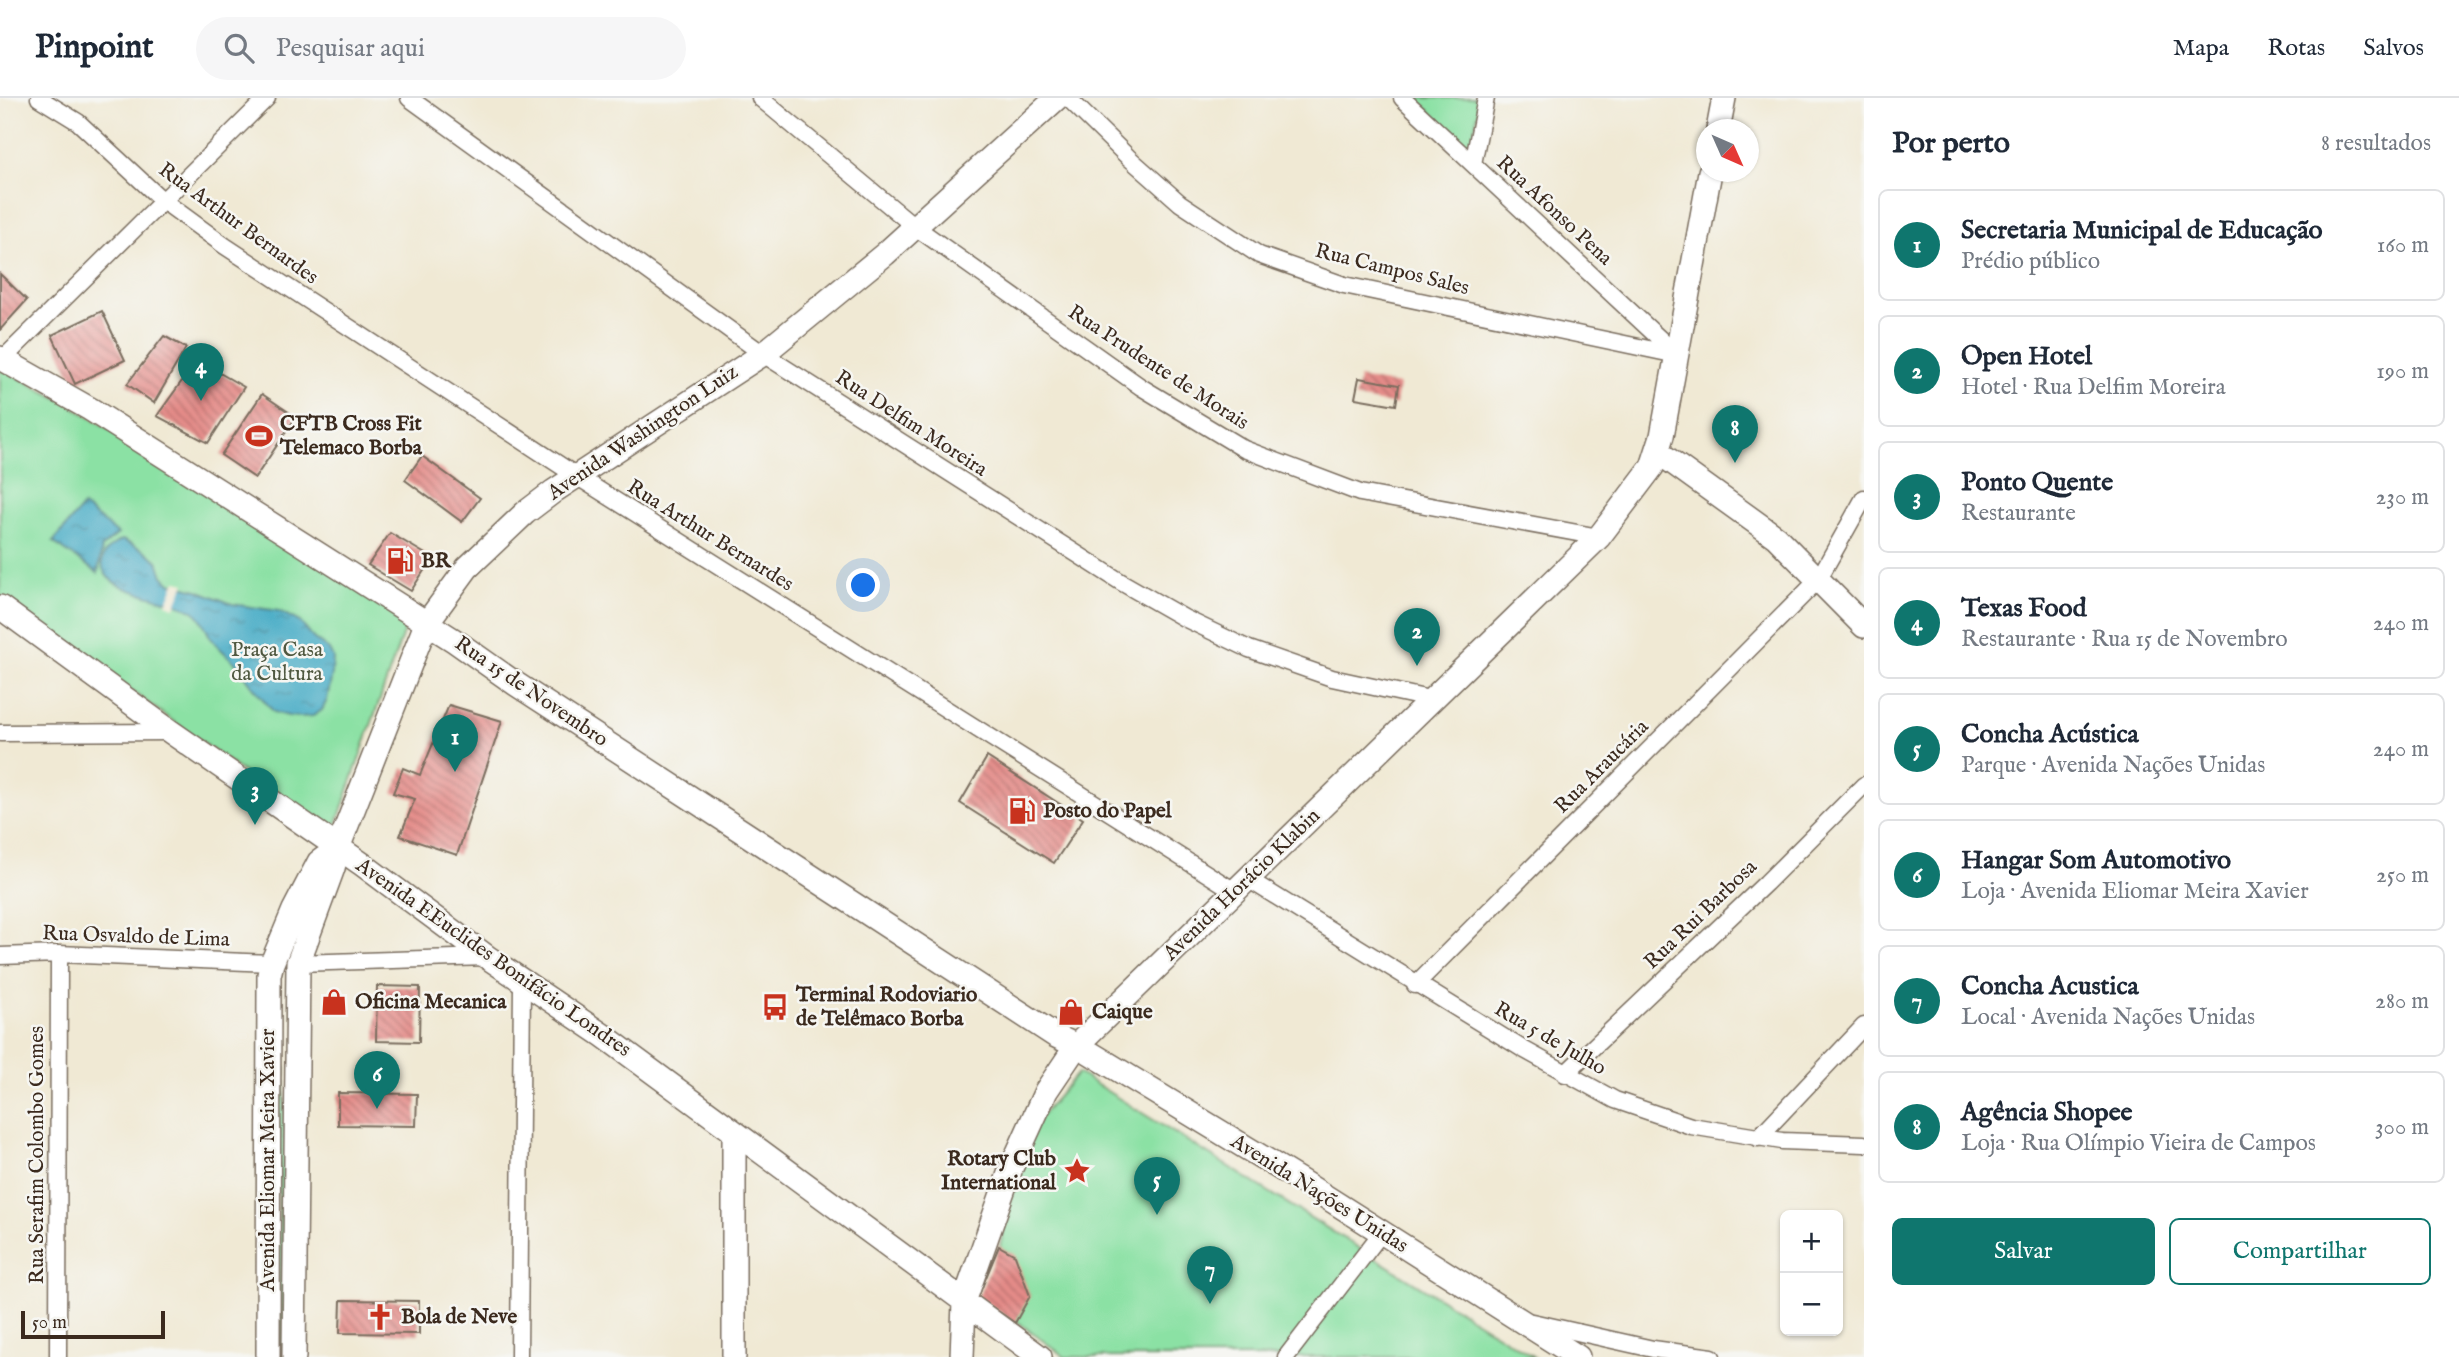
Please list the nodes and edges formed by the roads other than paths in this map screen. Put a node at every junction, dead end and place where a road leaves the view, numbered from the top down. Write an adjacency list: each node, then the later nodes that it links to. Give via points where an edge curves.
1 (39, 98): 13 (street, Rua Arthur Bernardes, via 78,122)
2 (267, 98): 13 (street)
3 (409, 98): 15 (street, Rua Delfim Moreira)
4 (760, 98): 14 (street, Rua Prudente de Morais)
5 (1057, 98): 14 (main road, Avenida Washington Luiz)
6 (1068, 98): 16 (street, Rua Campos Sales, via 1180,202 1259,255 1344,285)
7 (1402, 98): 11 (street, Rua Afonso Pena)
8 (1486, 98): 11 (street)
9 (1724, 98): 10 (main road)
10 (1720, 119)
11 (1473, 164): 16 (street, Rua Afonso Pena)
12 (1708, 182): 16 (main road, Avenida Horácio Klabin)
13 (162, 200): 17 (street); 19 (street, Rua Arthur Bernardes)
14 (914, 226): 15 (main road, Avenida Washington Luiz); 21 (street, Rua Prudente de Morais, via 1141,387 1244,449 1360,493)
15 (763, 354): 19 (main road, Avenida Washington Luiz); 26 (street, Rua Delfim Moreira, via 1184,618 1249,649 1332,678)
16 (1677, 355): 18 (main road, Avenida Horácio Klabin)
17 (1, 358): 24 (main road, Rua 15 de Novembro, via 90,409)
18 (1658, 452): 21 (main road, Avenida Horácio Klabin, via 1641,483); 22 (main road, via 1776,537)
19 (578, 477): 24 (main road, Avenida Washington Luiz, via 526,513 476,559); 31 (street, Rua Arthur Bernardes)
20 (1864, 498): 22 (street, Rua Araucária)
21 (1599, 537): 26 (main road, Avenida Horácio Klabin)
22 (1818, 580): 25 (main road); 38 (street, Rua Araucária)
23 (0, 607): 27 (main road, Avenida EEuclides Bonifácio Londres)
24 (426, 624): 30 (main road, Avenida Washington Luiz); 40 (main road, Rua 15 de Novembro)
25 (1864, 626)
26 (1434, 700): 31 (main road, Avenida Horácio Klabin)
27 (171, 732): 28 (street); 30 (main road, Avenida EEuclides Bonifácio Londres)
28 (0, 733)
29 (1864, 785): 41 (street, Rua Rui Barbosa)
30 (338, 848): 34 (main road, Avenida EEuclides Bonifácio Londres); 35 (main road, Avenida Washington Luiz, via 318,862); 36 (main road, Avenida Washington Luiz)
31 (1242, 886): 38 (street, Rua 5 de Julho); 40 (main road, Avenida Horácio Klabin)
32 (59, 954): 33 (street, Rua Osvaldo de Lima); 35 (street, Rua Osvaldo de Lima); 48 (street, Rua Serafim Colombo Gomes)
33 (0, 956)
34 (487, 957): 36 (street); 37 (main road, Avenida EEuclides Bonifácio Londres)
35 (272, 963): 49 (main road, Avenida Eliomar Meira Xavier, via 268,985)
36 (298, 963): 50 (main road, Avenida Eliomar Meira Xavier)
37 (522, 981): 42 (main road, Avenida EEuclides Bonifácio Londres, via 604,1035); 51 (street)
38 (1416, 985): 41 (street, Rua 5 de Julho)
39 (1864, 1026): 43 (street)
40 (1067, 1040): 45 (main road, Avenida Nações Unidas); 46 (main road, Avenida Horácio Klabin, via 1012,1168)
41 (1566, 1074): 43 (street, Rua 5 de Julho, via 1615,1100 1691,1126)
42 (734, 1132): 46 (main road, Avenida EEuclides Bonifácio Londres); 52 (main road)
43 (1758, 1138): 44 (street, Rua 5 de Julho)
44 (1864, 1144)
45 (1382, 1232): 47 (main road, Avenida Nações Unidas); 55 (street)
46 (973, 1308): 53 (main road, Avenida Horácio Klabin); 54 (main road)
47 (1516, 1318): 56 (main road, Avenida Nações Unidas); 57 (street, via 1653,1349)
48 (58, 1357)
49 (268, 1357)
50 (294, 1357)
51 (519, 1357)
52 (734, 1357)
53 (962, 1357)
54 (1040, 1357)
55 (1286, 1357)
56 (1578, 1357)
57 (1712, 1357)

